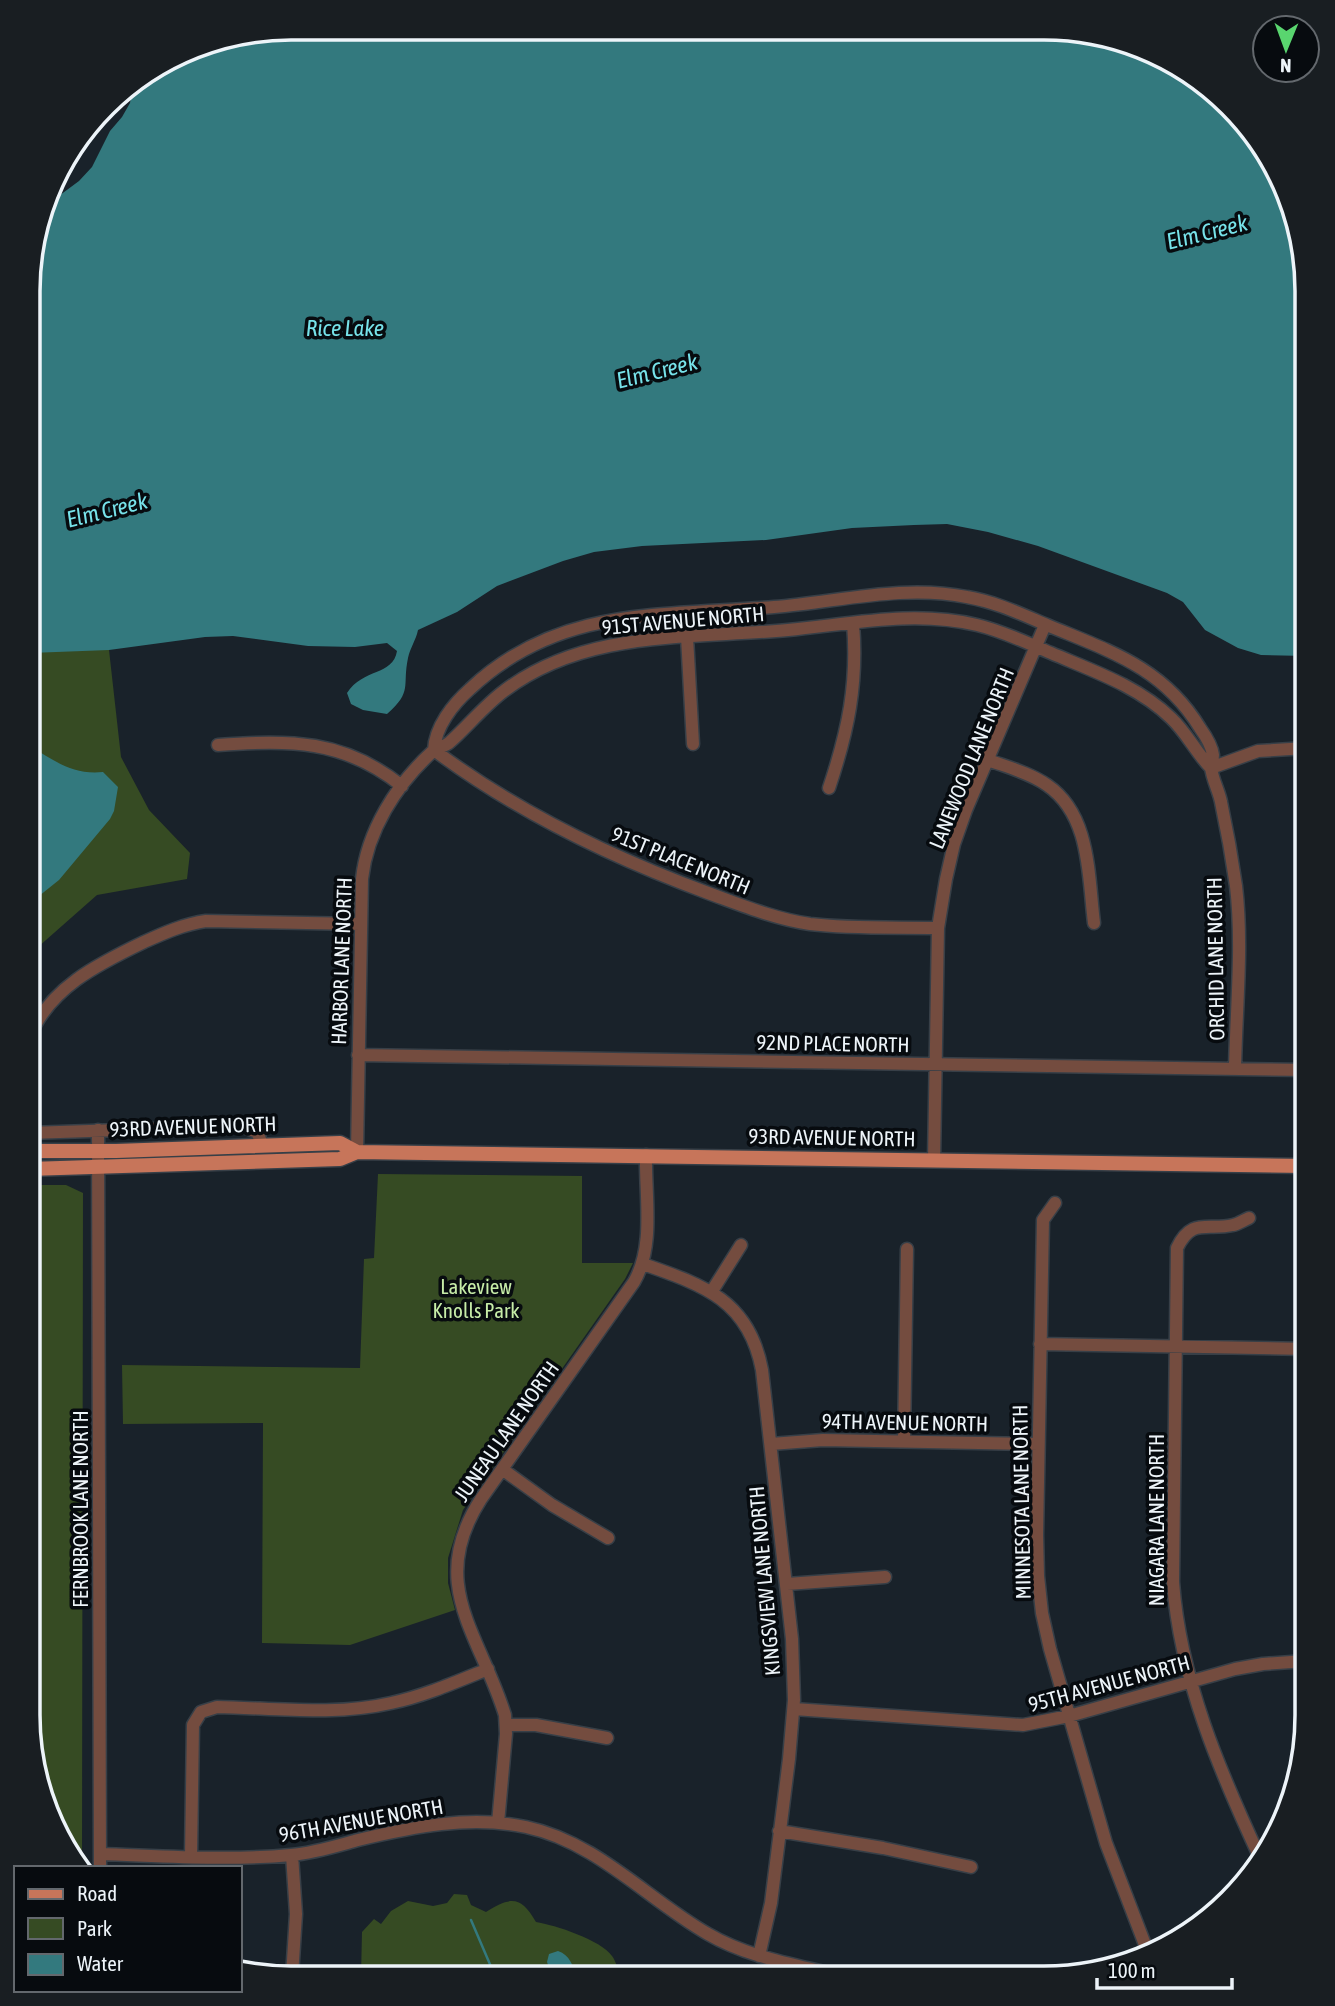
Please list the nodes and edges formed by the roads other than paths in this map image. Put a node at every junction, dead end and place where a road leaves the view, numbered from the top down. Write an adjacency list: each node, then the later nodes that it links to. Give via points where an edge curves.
1 (776, 607): 3 (street, 91ST AVENUE NORTH, via 922,592 983,600); 4 (street, 91ST AVENUE NORTH); 10 (street, 91ST AVENUE NORTH, via 614,619 546,639 484,675 465,693 435,737)
2 (853, 623): 4 (street, 91ST AVENUE NORTH); 6 (street, 91ST AVENUE NORTH, via 911,617 954,620); 14 (street, via 854,688)
3 (1045, 625): 6 (street, LANEWOOD LANE NORTH); 12 (street, 91ST AVENUE NORTH, via 1114,653 1158,679 1201,730 1213,754)
4 (777, 631): 5 (street, 91ST AVENUE NORTH)
5 (687, 637): 7 (street); 10 (street, 91ST AVENUE NORTH, via 618,643 555,661 504,691 447,745)
6 (1036, 647): 11 (street, LANEWOOD LANE NORTH); 12 (street, 91ST AVENUE NORTH, via 1119,682 1152,702)
7 (693, 744)
8 (218, 746): 13 (street, via 280,742 323,746 365,761)
9 (1295, 749): 12 (street, via 1258,751)
10 (434, 750): 13 (street, HARBOR LANE NORTH); 17 (street, 91ST PLACE NORTH, via 491,791 600,848 752,909 810,924)
11 (988, 760): 15 (street, via 1048,785 1072,810 1084,844); 17 (street, LANEWOOD LANE NORTH, via 954,844)
12 (1211, 768): 21 (street, ORCHID LANE NORTH, via 1236,890)
13 (402, 786): 16 (street, HARBOR LANE NORTH, via 380,819 365,856)
14 (829, 788)
15 (1094, 923)
16 (360, 924): 18 (street, via 206,920 189,924 81,975); 19 (street, HARBOR LANE NORTH)
17 (938, 928): 20 (street, LANEWOOD LANE NORTH)
18 (40, 1016)
19 (358, 1055): 20 (street, 92ND PLACE NORTH); 28 (street, HARBOR LANE NORTH)
20 (935, 1064): 21 (street, 92ND PLACE NORTH); 30 (street, LANEWOOD LANE NORTH)
21 (1235, 1069): 22 (street, 92ND PLACE NORTH)
22 (1295, 1070)
23 (98, 1130): 24 (street); 25 (street, via 241,1126 257,1132); 27 (street, FERNBROOK LANE NORTH)
24 (40, 1133)
25 (262, 1144): 27 (main road, 93RD AVENUE NORTH); 28 (main road, 93RD AVENUE NORTH, via 340,1143)
26 (40, 1151): 27 (main road, 93RD AVENUE NORTH)
27 (98, 1151): 32 (street, FERNBROOK LANE NORTH)
28 (357, 1152): 29 (main road, 93RD AVENUE NORTH); 32 (main road, 93RD AVENUE NORTH, via 340,1159)
29 (646, 1155): 30 (main road, 93RD AVENUE NORTH); 38 (street, JUNEAU LANE NORTH)
30 (933, 1160): 31 (main road, 93RD AVENUE NORTH)
31 (1295, 1166)
32 (98, 1168): 33 (main road, 93RD AVENUE NORTH); 62 (street, FERNBROOK LANE NORTH)
33 (40, 1169)
34 (1055, 1203): 40 (street, MINNESOTA LANE NORTH, via 1043,1220)
35 (1249, 1218): 41 (street, NIAGARA LANE NORTH, via 1233,1225 1197,1227 1181,1239 1176,1257)
36 (741, 1245): 39 (street)
37 (907, 1249): 43 (street)
38 (643, 1264): 39 (street, KINGSVIEW LANE NORTH); 46 (street, JUNEAU LANE NORTH)
39 (712, 1292): 44 (street, KINGSVIEW LANE NORTH, via 738,1314 757,1347)
40 (1040, 1344): 41 (street); 45 (street, MINNESOTA LANE NORTH)
41 (1175, 1347): 42 (street); 52 (street, NIAGARA LANE NORTH, via 1173,1581 1177,1625)
42 (1295, 1349)
43 (904, 1441): 44 (street, 94TH AVENUE NORTH); 45 (street, 94TH AVENUE NORTH)
44 (771, 1444): 49 (street, KINGSVIEW LANE NORTH)
45 (1038, 1444): 54 (street, MINNESOTA LANE NORTH, via 1038,1577 1045,1625)
46 (502, 1469): 47 (street); 51 (street, JUNEAU LANE NORTH, via 470,1516 457,1555 460,1601)
47 (608, 1538)
48 (885, 1577): 49 (street)
49 (787, 1584): 53 (street, KINGSVIEW LANE NORTH)
50 (1295, 1662): 52 (street, 95TH AVENUE NORTH, via 1263,1664)
51 (488, 1670): 55 (street, JUNEAU LANE NORTH); 61 (street, via 389,1704 334,1709 208,1708 193,1725)
52 (1191, 1681): 54 (street, 95TH AVENUE NORTH); 59 (street, NIAGARA LANE NORTH)
53 (794, 1709): 54 (street, 95TH AVENUE NORTH, via 1023,1725); 58 (street, KINGSVIEW LANE NORTH)
54 (1069, 1716): 64 (street, MINNESOTA LANE NORTH, via 1106,1843)
55 (507, 1725): 56 (street, via 536,1725); 57 (street, JUNEAU LANE NORTH)
56 (607, 1738)
57 (498, 1823): 60 (street, 96TH AVENUE NORTH, via 435,1825); 65 (street, 96TH AVENUE NORTH, via 527,1827 574,1844 707,1934)
58 (779, 1831): 63 (street); 65 (street, KINGSVIEW LANE NORTH, via 769,1919)
59 (1256, 1848)
60 (292, 1855): 61 (street, 96TH AVENUE NORTH); 66 (street, via 296,1914)
61 (191, 1856): 62 (street, 96TH AVENUE NORTH)
62 (100, 1861)
63 (971, 1867)
64 (1145, 1945)
65 (759, 1956): 67 (street, 96TH AVENUE NORTH)
66 (293, 1966)
67 (798, 1966)

